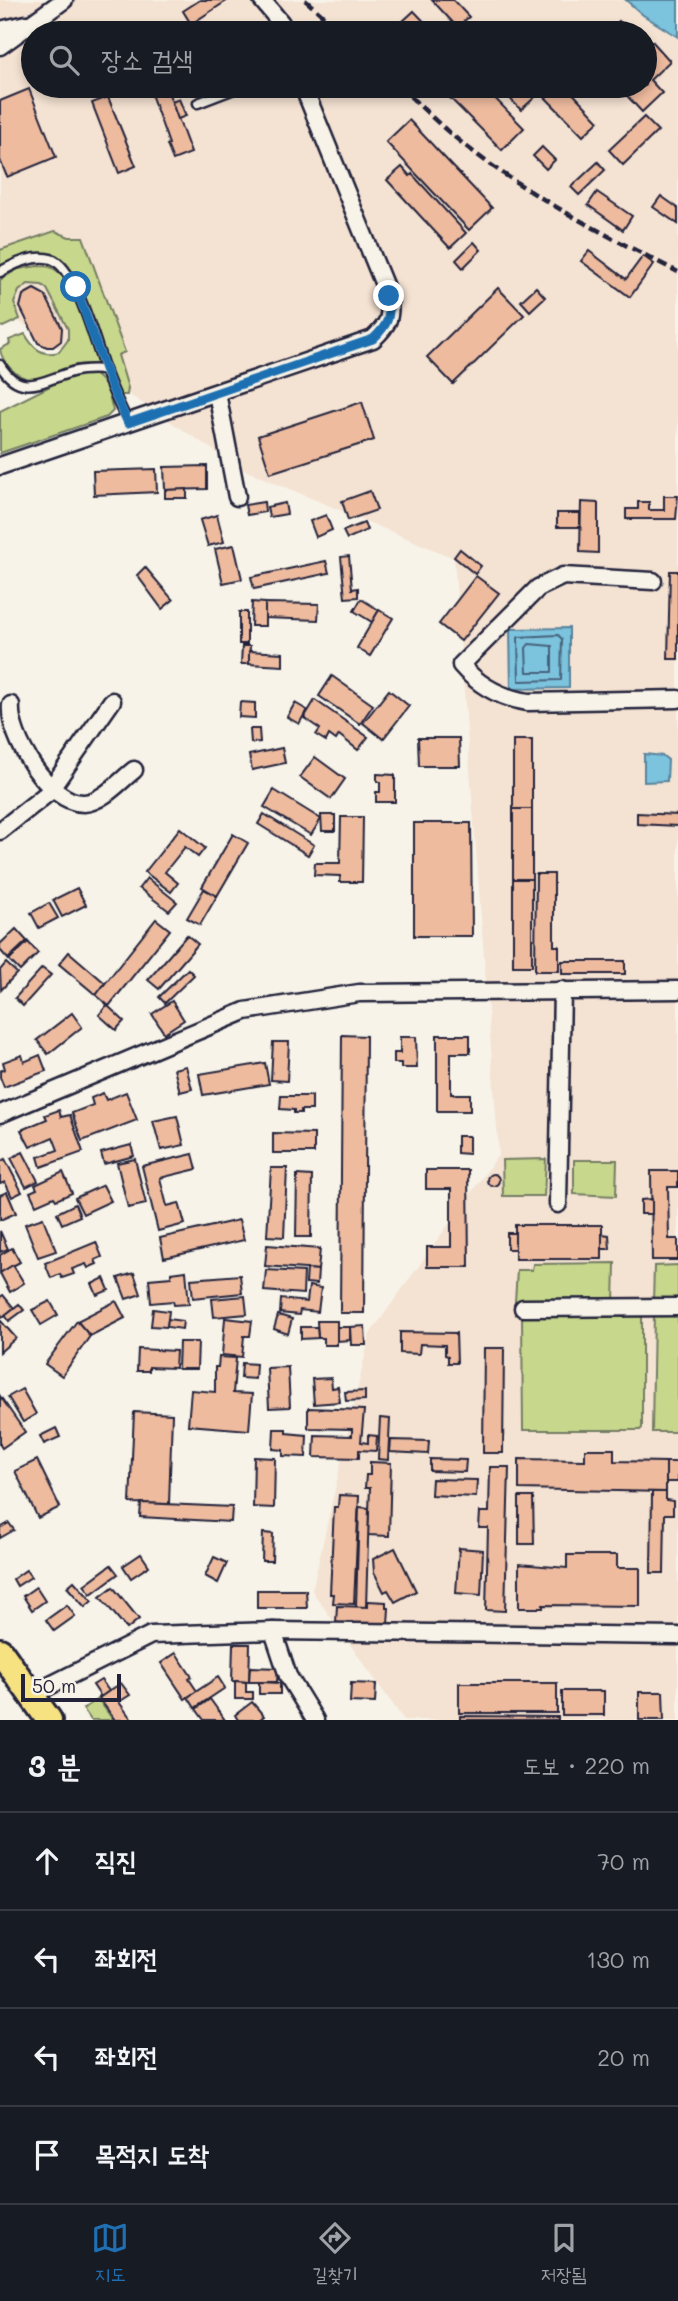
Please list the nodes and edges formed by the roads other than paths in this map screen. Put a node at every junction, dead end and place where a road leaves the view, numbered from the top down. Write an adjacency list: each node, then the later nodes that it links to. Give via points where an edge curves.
1 (64, 0): 3 (street)
2 (262, 0): 4 (street)
3 (35, 21)
4 (279, 21)
5 (21, 25): 6 (street)
6 (0, 30)
7 (21, 31): 8 (street)
8 (0, 46)
9 (211, 98): 11 (lane)
10 (308, 98): 15 (street, via 389,296 390,315 373,339)
11 (198, 103)
12 (0, 272): 14 (lane, via 40,258 62,265 76,287)
13 (0, 365): 14 (lane, via 12,379 28,386 85,369)
14 (105, 370): 16 (lane)
15 (218, 393): 16 (street); 18 (street)
16 (128, 423): 17 (street)
17 (0, 466)
18 (237, 497)
19 (653, 581): 20 (street, via 563,576 538,588 461,665 496,693 528,702)
20 (678, 699)
21 (112, 701): 24 (street)
22 (11, 705): 24 (street, via 13,726)
23 (134, 770): 24 (street, via 97,799 84,803)
24 (51, 788): 25 (street)
25 (0, 831)
26 (562, 990): 27 (street); 28 (street, via 359,993 245,1011); 29 (street)
27 (678, 990)
28 (0, 1114)
29 (558, 1204)
30 (678, 1307): 31 (street)
31 (523, 1308)
32 (273, 1631): 33 (street); 35 (street, via 151,1634); 37 (street, via 288,1676)
33 (678, 1636)
34 (0, 1651): 35 (main road)
35 (31, 1695): 36 (main road)
36 (49, 1720)
37 (315, 1720)

